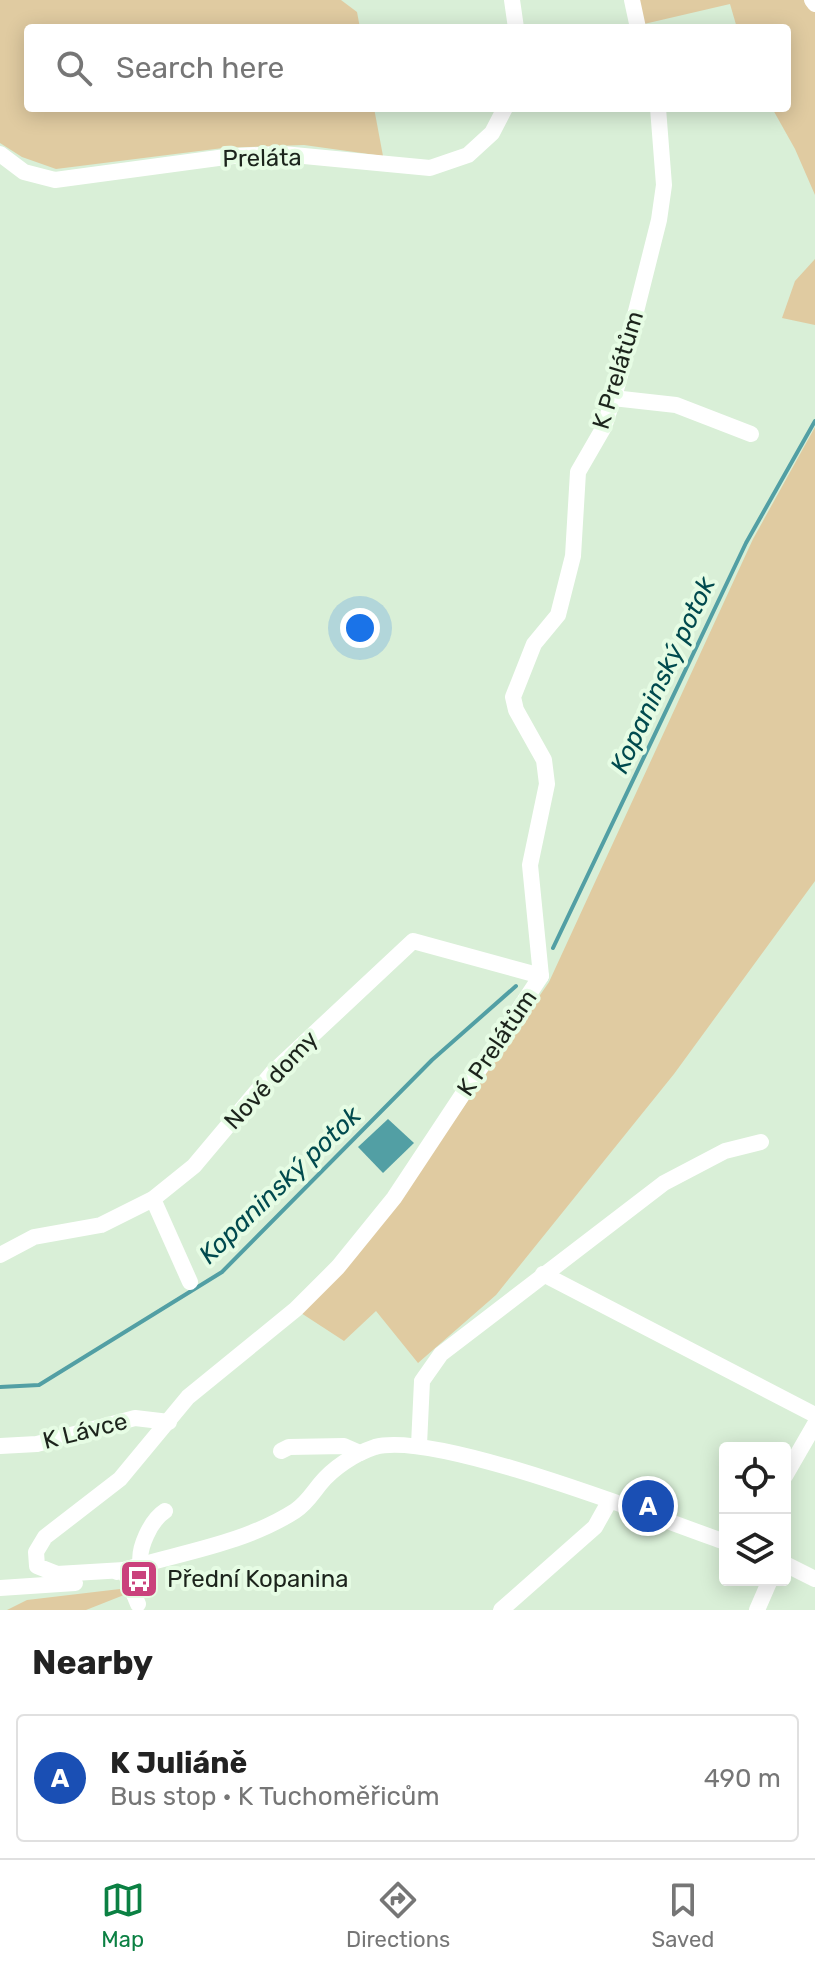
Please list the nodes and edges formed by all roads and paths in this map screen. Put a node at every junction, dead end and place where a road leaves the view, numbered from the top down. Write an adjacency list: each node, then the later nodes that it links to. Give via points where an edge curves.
1 (512, 0): 3 (street)
2 (632, 0): 4 (street)
3 (515, 24)
4 (637, 24)
5 (503, 112): 7 (street, Preláta, via 492,133 468,155 430,168 283,154 55,180 24,172)
6 (658, 112): 8 (street, K Prelátům, via 664,185 659,220)
7 (0, 154)
8 (613, 398): 9 (street, via 676,405); 10 (street, K Prelátům, via 604,427 578,472 573,556 558,615 534,644 513,697 544,760 547,784 530,865)
9 (751, 434)
10 (541, 976): 12 (street, Nové domy, via 413,941 273,1072 194,1166); 17 (street, K Prelátům, via 394,1198 338,1267 296,1309 188,1397)
11 (761, 1142): 14 (street, via 725,1151 664,1183)
12 (153, 1199): 13 (street, Nové domy, via 101,1225 34,1237); 15 (street)
13 (0, 1255)
14 (543, 1274): 16 (street); 19 (street, via 431,1363 420,1390)
15 (190, 1282)
16 (815, 1415)
17 (169, 1422): 20 (street, K Lávce, via 135,1418 37,1444); 27 (street, K Prelátům, via 120,1479 45,1537 36,1552 37,1566 49,1573)
18 (815, 1424): 23 (street)
19 (419, 1445): 22 (street, via 384,1445); 24 (street)
20 (0, 1446)
21 (281, 1451): 22 (street, via 344,1446)
22 (360, 1453): 27 (street, via 327,1476 297,1510 270,1525)
23 (791, 1466)
24 (609, 1502): 26 (street); 33 (street, via 595,1527)
25 (165, 1511): 27 (street, via 152,1524)
26 (719, 1540)
27 (132, 1567): 31 (street, via 81,1582); 32 (street)
28 (791, 1567): 29 (street)
29 (815, 1579)
30 (767, 1586): 34 (street)
31 (0, 1589)
32 (138, 1604)
33 (501, 1610)
34 (757, 1610)

